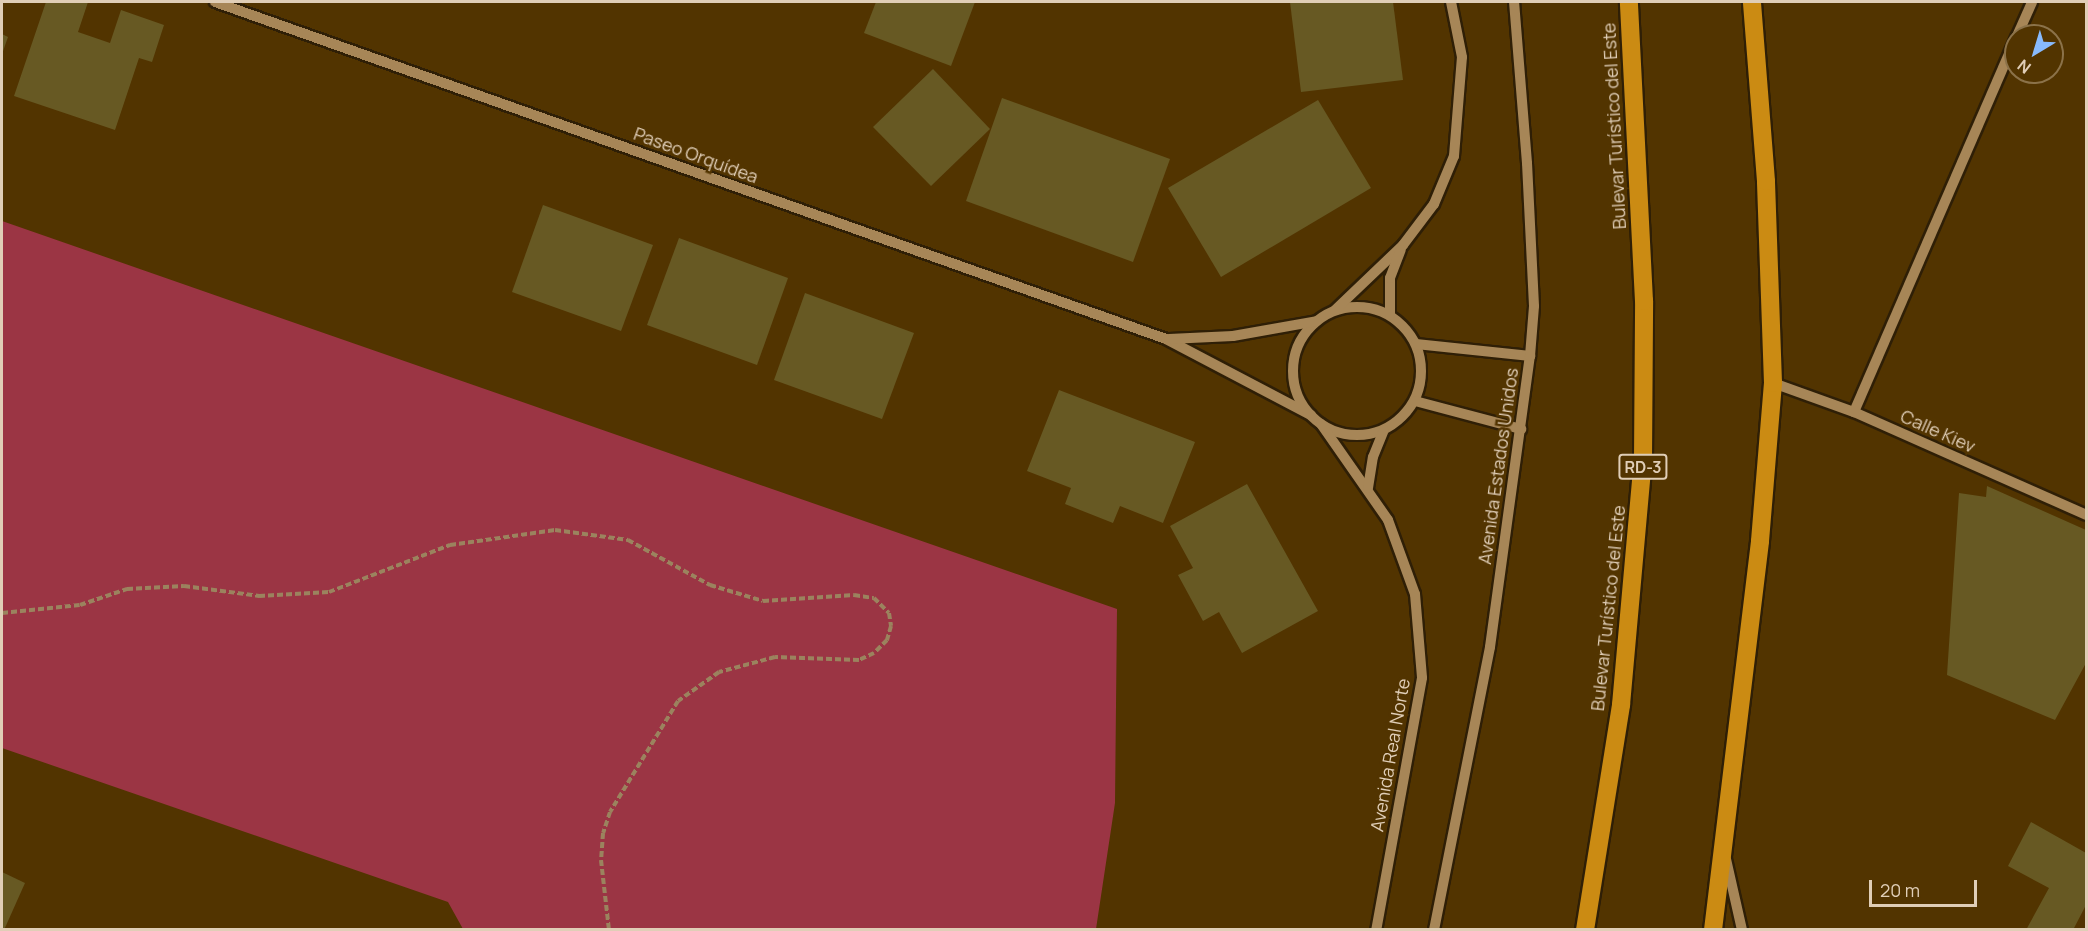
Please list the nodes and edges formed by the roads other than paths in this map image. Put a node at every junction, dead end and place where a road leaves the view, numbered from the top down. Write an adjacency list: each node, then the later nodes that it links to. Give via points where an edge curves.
1 (215, 2): 13 (street, Paseo Orquídea)
2 (1451, 2): 9 (street, via 1462,57 1454,156 1434,204)
3 (1514, 2): 15 (street, Avenida Estados Unidos, via 1534,306)
4 (1629, 2): 28 (highway, Bulevar Turístico del Este / RD-3, via 1644,301 1643,459 1621,705)
5 (1752, 2): 16 (highway, via 1766,181)
6 (2031, 2): 7 (street)
7 (2022, 24)
8 (2004, 65): 18 (street)
9 (1403, 245): 10 (street, via 1370,281); 11 (street, via 1390,278)
10 (1328, 315): 11 (street, via 1340,309 1365,307); 12 (street)
11 (1390, 315): 14 (street)
12 (1317, 321): 13 (street, via 1233,336); 19 (street, via 1304,335 1293,373 1297,393)
13 (1166, 339): 19 (street)
14 (1416, 344): 15 (street); 17 (street, via 1421,383)
15 (1530, 356): 21 (street, Avenida Estados Unidos)
16 (1773, 383): 18 (street, Calle Kiev); 25 (highway, via 1760,541)
17 (1415, 401): 21 (street); 22 (street, via 1402,419)
18 (1854, 412): 24 (street, Calle Kiev)
19 (1311, 415): 20 (street)
20 (1321, 424): 22 (street, via 1341,434 1363,435); 23 (street, Avenida Real Norte)
21 (1521, 429): 27 (street, Avenida Estados Unidos, via 1490,647)
22 (1384, 430): 23 (street, via 1373,457)
23 (1368, 488): 26 (street, Avenida Real Norte, via 1388,520 1415,594 1422,678)
24 (2086, 515)
25 (1723, 845): 29 (highway); 30 (street)
26 (1376, 930)
27 (1434, 930)
28 (1585, 930)
29 (1713, 930)
30 (1742, 930)

